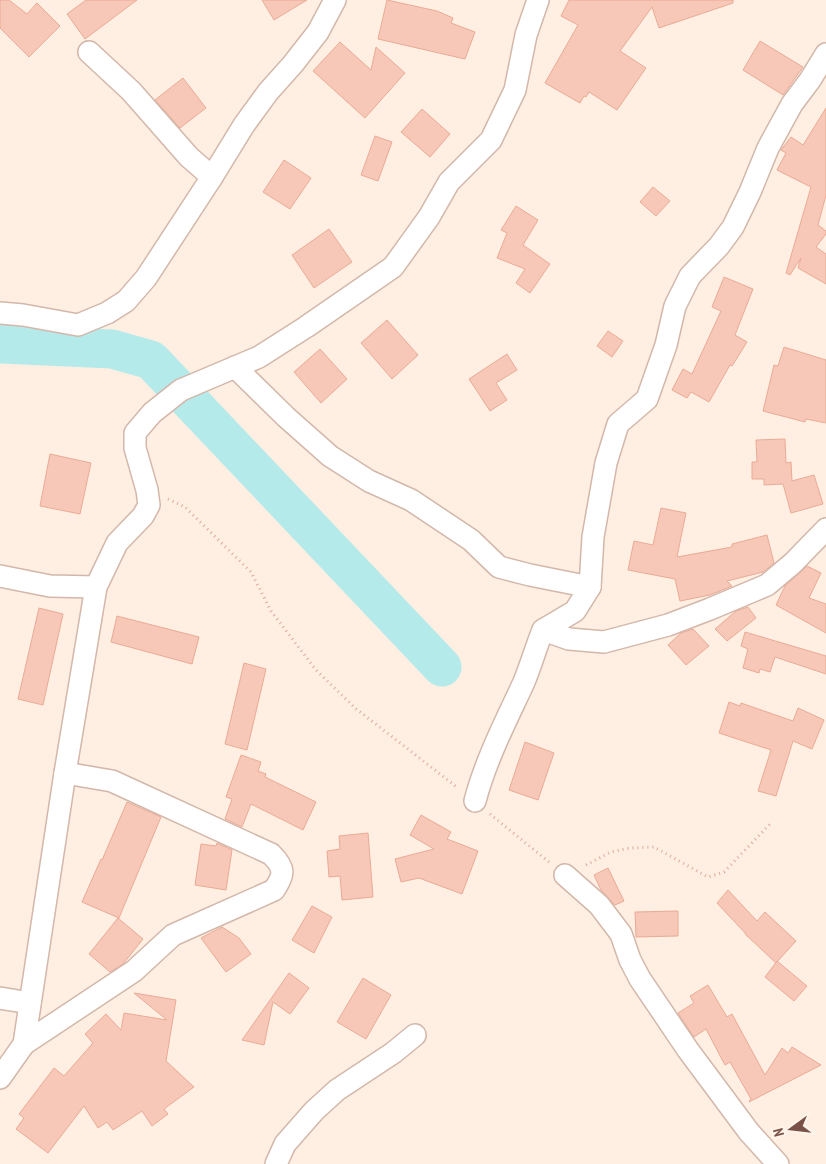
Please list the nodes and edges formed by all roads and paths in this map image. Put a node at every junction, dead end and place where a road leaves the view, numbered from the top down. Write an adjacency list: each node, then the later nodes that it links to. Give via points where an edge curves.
1 (335, 0): 5 (street, via 318,32 268,92)
2 (538, 0): 7 (street, via 526,35 515,90 491,140 449,182 429,217 393,267 306,328 259,357)
3 (89, 52): 5 (street, via 131,91 189,157)
4 (826, 54): 12 (street, via 792,104 768,148 733,226 690,276 675,306 666,345 647,399 618,424 600,493)
5 (212, 177): 6 (street, via 146,278 126,301 78,325)
6 (0, 313)
7 (235, 367): 8 (street, via 181,390 152,413 135,433 135,448); 12 (street, via 330,456 369,481 410,500 471,540 499,567)
8 (147, 490): 11 (street, via 149,505 117,543); 15 (path, via 185,507 251,572 271,610 316,670 355,708)
9 (826, 529): 13 (street, via 767,584 668,625 604,642 569,639)
10 (0, 576): 11 (street, via 50,586)
11 (96, 587): 14 (street)
12 (590, 587): 13 (street, via 575,611)
13 (542, 630): 15 (street)
14 (66, 773): 19 (street); 21 (street, via 112,781 271,854 281,864 282,878 274,890 173,935 134,971)
15 (475, 801): 17 (path)
16 (771, 823): 17 (path, via 724,872 708,877 654,847 611,852)
17 (565, 875): 24 (street, via 599,905 620,934 640,979 688,1050 749,1132)
18 (0, 998): 19 (street)
19 (30, 1003): 21 (street)
20 (414, 1035): 23 (street, via 314,1111 285,1144)
21 (24, 1044): 22 (street)
22 (0, 1078)
23 (276, 1164)
24 (778, 1164)

